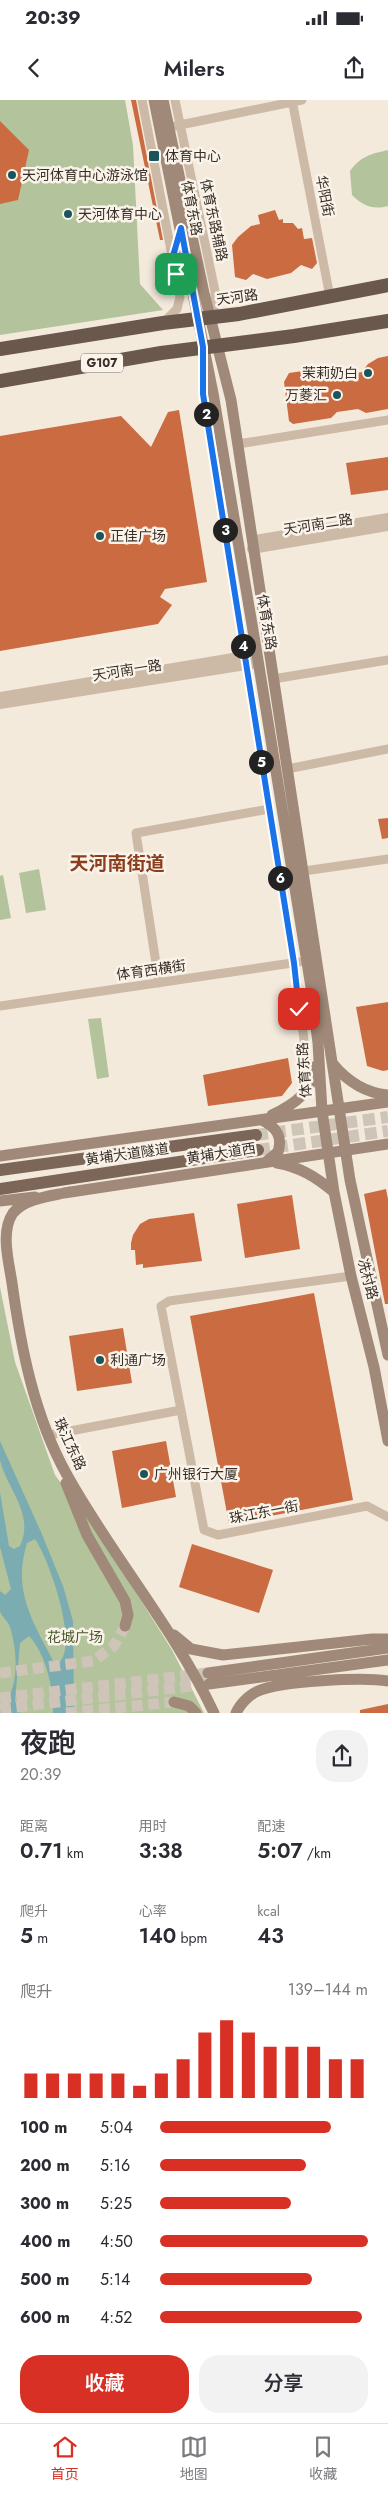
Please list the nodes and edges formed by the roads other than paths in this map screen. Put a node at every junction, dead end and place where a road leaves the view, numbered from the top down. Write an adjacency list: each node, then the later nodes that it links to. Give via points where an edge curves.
1 (142, 100): 7 (street)
2 (154, 100): 6 (main road, 体育东路)
3 (163, 100): 6 (main road, 体育东路)
4 (175, 100): 6 (street)
5 (296, 101): 6 (street); 11 (street, 华阳街)
6 (170, 128): 7 (street); 8 (main road, 体育东路); 12 (main road, 体育东路)
7 (148, 132): 9 (street)
8 (181, 228): 9 (street); 12 (main road, 体育东路)
9 (173, 256): 14 (street, via 179,303 175,313)
10 (388, 285): 11 (highway, 天河路 / G107)
11 (330, 296): 12 (highway, 天河路 / G107)
12 (204, 318): 14 (highway, 天河路 / G107); 15 (main road, 体育东路); 16 (main road, 体育东路)
13 (388, 321): 15 (highway, G107)
14 (163, 323): 17 (highway, 天河路 / G107)
15 (219, 345): 16 (highway, G107); 20 (main road, 体育东路)
16 (203, 347): 18 (highway, G107); 24 (main road, 体育东路); 26 (street, via 203,394)
17 (0, 349)
18 (0, 380)
19 (388, 420): 20 (street)
20 (238, 444): 23 (main road, 体育东路)
21 (388, 518): 23 (street, 天河南二路)
22 (388, 526): 23 (street, 天河南二路)
23 (253, 544): 27 (main road, 体育东路)
24 (258, 658): 26 (street); 35 (main road, 体育东路)
25 (388, 660): 27 (street)
26 (245, 661): 28 (street); 29 (street, 天河南一路); 32 (street)
27 (273, 679): 31 (main road, 体育东路)
28 (0, 696)
29 (0, 704)
30 (388, 749): 31 (street)
31 (287, 769): 34 (main road, 体育东路)
32 (269, 809): 36 (street); 37 (street, via 136,834)
33 (388, 858): 34 (street)
34 (304, 870): 40 (main road, 体育东路)
35 (307, 960): 36 (street, 体育西横街); 39 (main road, 体育东路)
36 (294, 963): 37 (street, 体育西横街); 41 (street)
37 (158, 983): 38 (street, 体育西横街)
38 (0, 1006)
39 (318, 1043): 41 (main road); 45 (main road, 体育东路)
40 (333, 1064): 42 (main road, via 354,1084); 44 (main road, 体育东路)
41 (310, 1087): 46 (main road, via 292,1104)
42 (388, 1095)
43 (388, 1102): 44 (main road, 黄埔大道西)
44 (339, 1109): 45 (main road, 黄埔大道西); 50 (main road, 冼村路)
45 (322, 1111): 46 (main road, 黄埔大道西); 51 (main road, 体育东路)
46 (262, 1120): 52 (main road, 黄埔大道西); 53 (main road, via 273,1126 280,1139 278,1152)
47 (256, 1135): 54 (main road, 黄埔大道隧道)
48 (388, 1144): 50 (main road, 黄埔大道西)
49 (258, 1150): 55 (main road, 黄埔大道隧道)
50 (345, 1150): 51 (main road, 黄埔大道西); 62 (main road, 冼村路)
51 (329, 1153): 53 (main road, 黄埔大道西); 57 (main road, 冼村路)
52 (0, 1156)
53 (265, 1162): 56 (main road, 黄埔大道西); 57 (main road, via 299,1168)
54 (0, 1170)
55 (0, 1189)
56 (69, 1192): 58 (main road, 黄埔大道西); 61 (main road, 珠江东路, via 26,1204 13,1213 5,1234)
57 (334, 1192): 60 (main road, 冼村路)
58 (0, 1201)
59 (0, 1259): 61 (main road)
60 (351, 1276): 63 (street, via 168,1301 162,1306); 65 (main road, 冼村路, via 374,1367)
61 (14, 1297): 64 (main road, 珠江东路, via 32,1389)
62 (388, 1355)
63 (181, 1410): 64 (street); 66 (street, 珠江东一街, via 204,1530 218,1535 367,1506)
64 (49, 1435): 67 (main road, 珠江东路, via 66,1474); 68 (main road, via 87,1536 125,1601 128,1615)
65 (388, 1442)
66 (388, 1517)
67 (163, 1625): 70 (main road, via 191,1649 211,1655); 77 (main road, 珠江东路)
68 (125, 1626)
69 (388, 1630): 70 (main road)
70 (372, 1639): 71 (main road)
71 (388, 1639)
72 (388, 1648): 73 (main road, via 208,1678)
73 (388, 1660)
74 (388, 1681): 78 (main road, via 355,1679 266,1688 247,1698)
75 (174, 1702): 76 (main road, via 189,1706)
76 (196, 1713)
77 (214, 1713)
78 (236, 1713)

